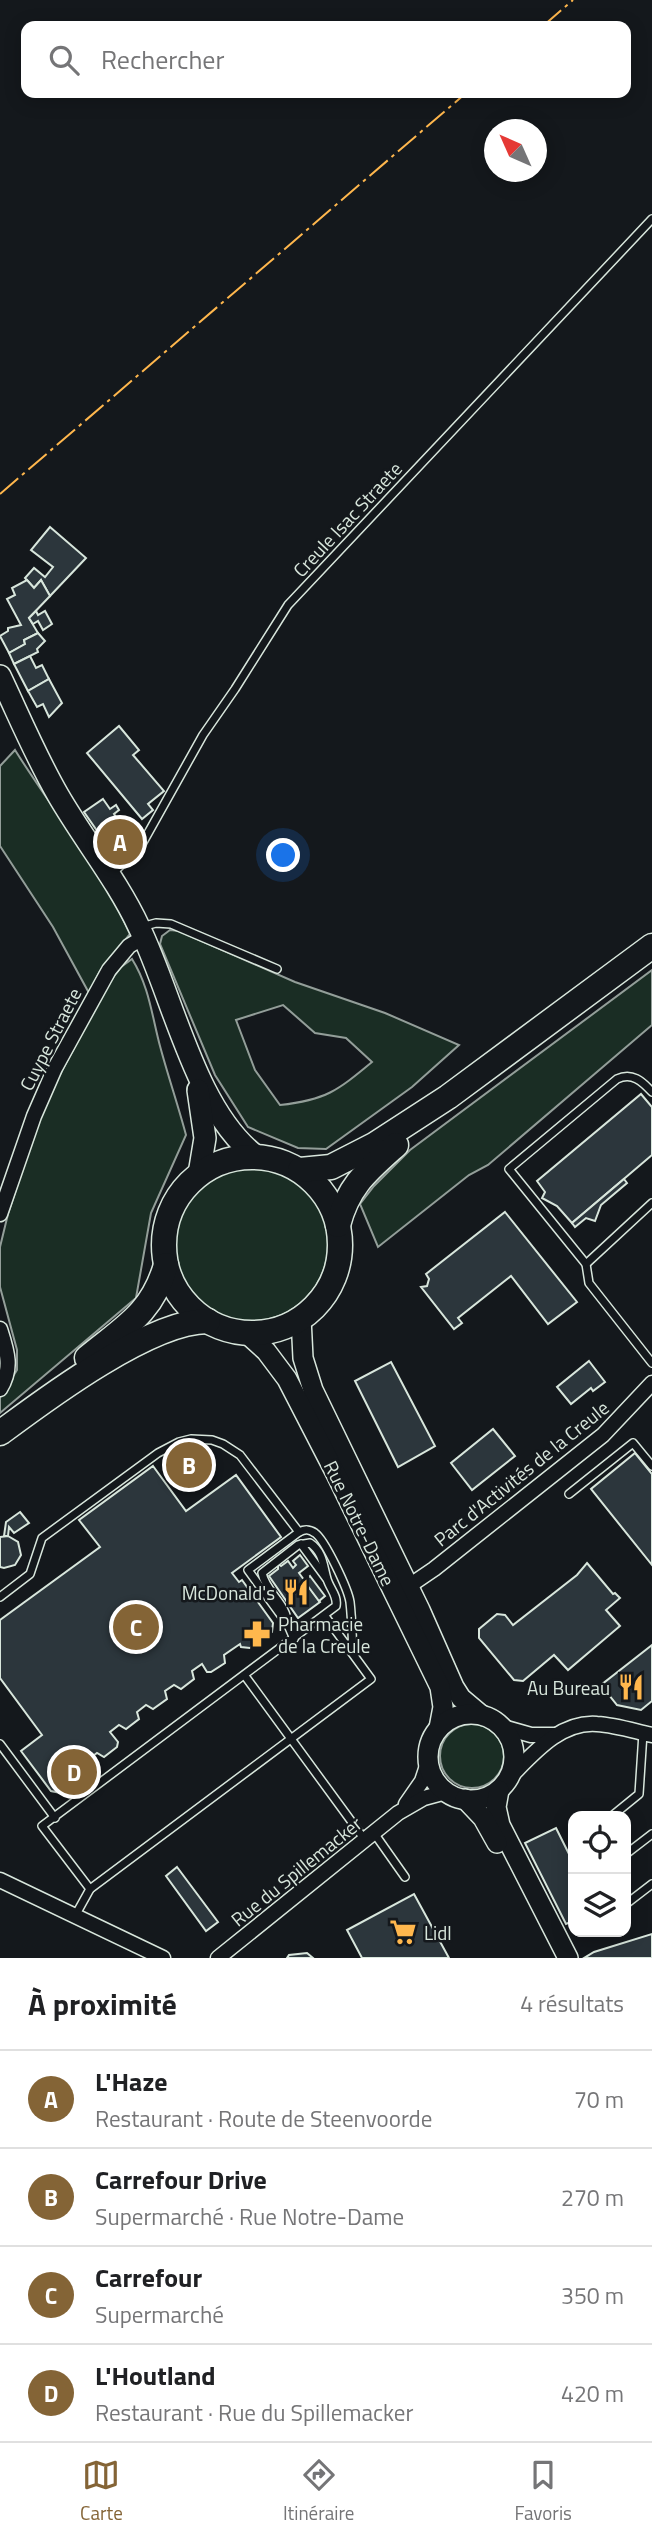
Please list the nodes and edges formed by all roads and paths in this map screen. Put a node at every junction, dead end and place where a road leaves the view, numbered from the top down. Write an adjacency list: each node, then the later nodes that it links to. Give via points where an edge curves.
1 (652, 219): 3 (lane, Creule Isac Straete, via 288,606 197,744 142,844)
2 (0, 676): 3 (main road, via 55,789)
3 (111, 876): 4 (main road)
4 (142, 932): 6 (lane, via 156,922 172,924); 7 (main road); 14 (street, Cuype Straete, via 109,970 55,1068)
5 (652, 946): 9 (highway)
6 (277, 969)
7 (192, 1060): 10 (main road, via 225,1126); 12 (main road, via 204,1129)
8 (652, 1092): 16 (lane, via 635,1077 622,1077 509,1169)
9 (448, 1097): 11 (highway, via 341,1164); 15 (highway, via 362,1176 347,1197)
10 (256, 1156): 11 (highway); 12 (highway, via 230,1159)
11 (300, 1170): 15 (highway, via 324,1194)
12 (199, 1174): 17 (highway, via 170,1211 164,1242)
13 (652, 1203): 16 (lane)
14 (0, 1214)
15 (338, 1225): 18 (highway, via 339,1254 332,1282)
16 (586, 1264): 22 (lane, via 589,1283)
17 (166, 1265): 19 (highway, via 179,1294); 25 (highway, via 154,1297 141,1314)
18 (301, 1318): 21 (highway, via 278,1329); 29 (main road, Rue Notre-Dame, via 303,1358 313,1390)
19 (208, 1321): 21 (highway); 25 (highway, via 178,1324 139,1343)
20 (0, 1329): 24 (street, via 9,1364)
21 (245, 1332): 38 (main road, Rue Notre-Dame, via 286,1379 394,1591 440,1687)
22 (652, 1363)
23 (652, 1383): 29 (street, Parc d'Activités de la Creule, via 603,1435)
24 (0, 1388)
25 (6, 1428)
26 (652, 1466): 27 (lane, via 633,1443)
27 (569, 1494)
28 (299, 1532): 30 (lane, via 240,1455 212,1440 191,1439 158,1453 42,1538 30,1574); 32 (lane, via 248,1570); 34 (lane, via 308,1530 318,1536 346,1591)
29 (409, 1586): 36 (main road, Rue Notre-Dame, via 454,1687)
30 (0, 1597)
31 (325, 1616): 32 (lane, via 337,1604 327,1578 301,1544 261,1575 286,1611); 33 (lane); 34 (lane)
32 (288, 1625): 33 (lane)
33 (294, 1639): 35 (lane)
34 (353, 1654): 41 (lane, via 371,1679)
35 (245, 1676): 41 (lane); 49 (lane)
36 (480, 1714): 37 (main road); 38 (main road, via 458,1716)
37 (503, 1727): 40 (street, via 531,1735); 44 (main road, via 514,1751)
38 (439, 1728): 43 (main road, via 429,1746)
39 (648, 1734): 40 (street, via 588,1724); 47 (lane, via 639,1794)
40 (556, 1735): 44 (street)
41 (291, 1739): 51 (lane); 56 (lane)
42 (0, 1744): 49 (lane)
43 (429, 1763): 45 (main road); 48 (street, Rue du Spillemacker)
44 (504, 1784): 46 (main road, via 485,1797); 62 (main road, via 496,1807 500,1825)
45 (446, 1792): 46 (main road); 48 (street, Rue du Spillemacker)
46 (465, 1799): 61 (main road, via 489,1828)
47 (618, 1811)
48 (398, 1813): 51 (street, Rue du Spillemacker)
49 (55, 1818): 56 (lane, via 42,1826)
50 (652, 1834): 52 (lane)
51 (370, 1837): 53 (lane); 60 (street, Rue du Spillemacker)
52 (631, 1850)
53 (405, 1877)
54 (0, 1880): 58 (street)
55 (652, 1884): 57 (lane)
56 (90, 1889): 58 (lane)
57 (631, 1900)
58 (75, 1916): 59 (street)
59 (163, 1958)
60 (220, 1958)
61 (553, 1958)
62 (568, 1958)

